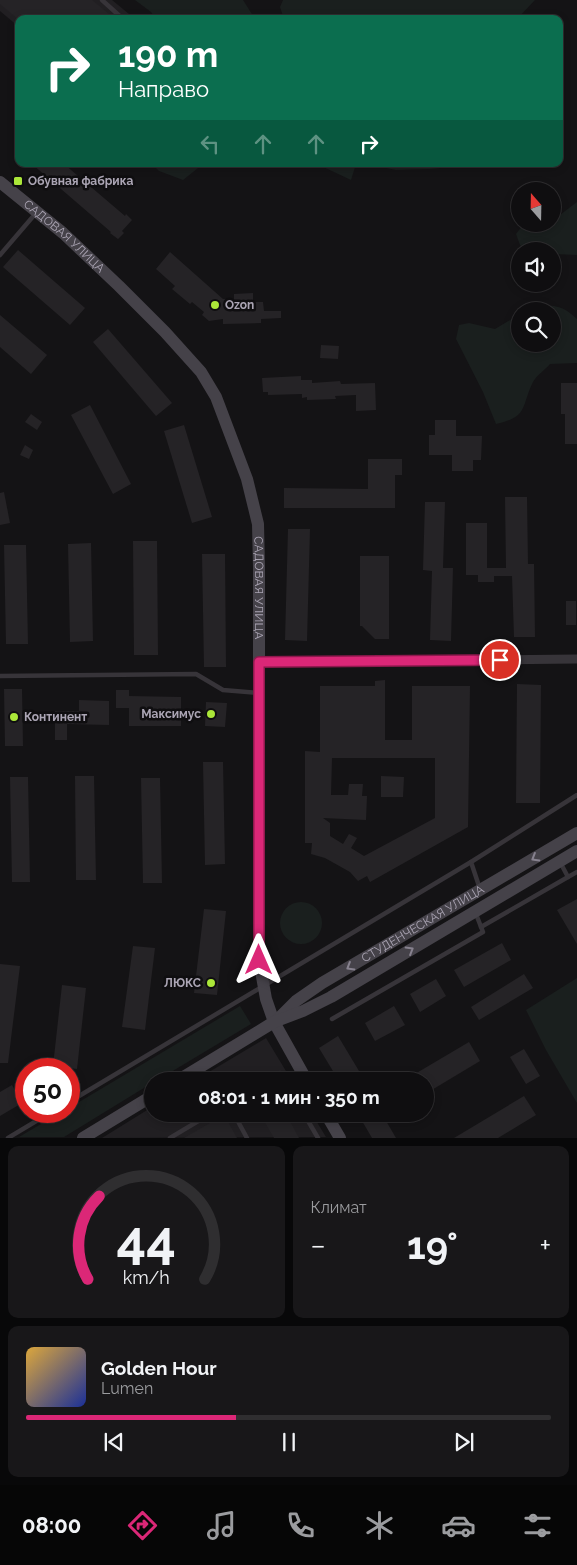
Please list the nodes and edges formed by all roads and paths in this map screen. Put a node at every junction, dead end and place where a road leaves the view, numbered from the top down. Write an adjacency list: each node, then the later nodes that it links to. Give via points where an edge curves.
1 (102, 0): 2 (lane)
2 (119, 15)
3 (0, 182): 4 (main road, САДОВАЯ УЛИЦА)
4 (37, 212): 5 (lane); 7 (main road, САДОВАЯ УЛИЦА, via 165,332 201,372 216,397 247,479 258,524)
5 (0, 255)
6 (577, 659): 7 (street)
7 (259, 662): 9 (main road, САДОВАЯ УЛИЦА)
8 (0, 676): 9 (lane, via 196,674 223,690)
9 (259, 693): 20 (main road, САДОВАЯ УЛИЦА, via 259,960)
10 (577, 795): 14 (lane)
11 (577, 833): 17 (main road, СТУДЕНЧЕСКАЯ УЛИЦА, one-way to 17)
12 (577, 851): 13 (main road, СТУДЕНЧЕСКАЯ УЛИЦА)
13 (559, 861): 16 (lane); 18 (main road, СТУДЕНЧЕСКАЯ УЛИЦА)
14 (471, 862): 17 (lane); 20 (lane)
15 (577, 872): 16 (lane)
16 (568, 877): 19 (lane)
17 (480, 890): 22 (main road, СТУДЕНЧЕСКАЯ УЛИЦА, one-way to 22, via 322,983)
18 (474, 910): 19 (lane); 22 (main road, СТУДЕНЧЕСКАЯ УЛИЦА, one-way to 18, via 331,997)
19 (481, 926): 21 (lane, via 483,932)
20 (263, 987): 22 (main road, САДОВАЯ УЛИЦА); 25 (lane)
21 (332, 1019)
22 (274, 1022): 23 (main road, СТУДЕНЧЕСКАЯ УЛИЦА); 24 (main road, САДОВАЯ УЛИЦА)
23 (192, 1072)
24 (302, 1072)
25 (80, 1095)
26 (144, 1101): 33 (main road)
27 (197, 1122): 34 (lane)
28 (238, 1122): 35 (lane)
29 (309, 1122): 36 (lane)
30 (331, 1122): 37 (main road)
31 (33, 1123): 32 (lane)
32 (8, 1138)
33 (83, 1138)
34 (170, 1138)
35 (247, 1138)
36 (318, 1138)
37 (340, 1138)

